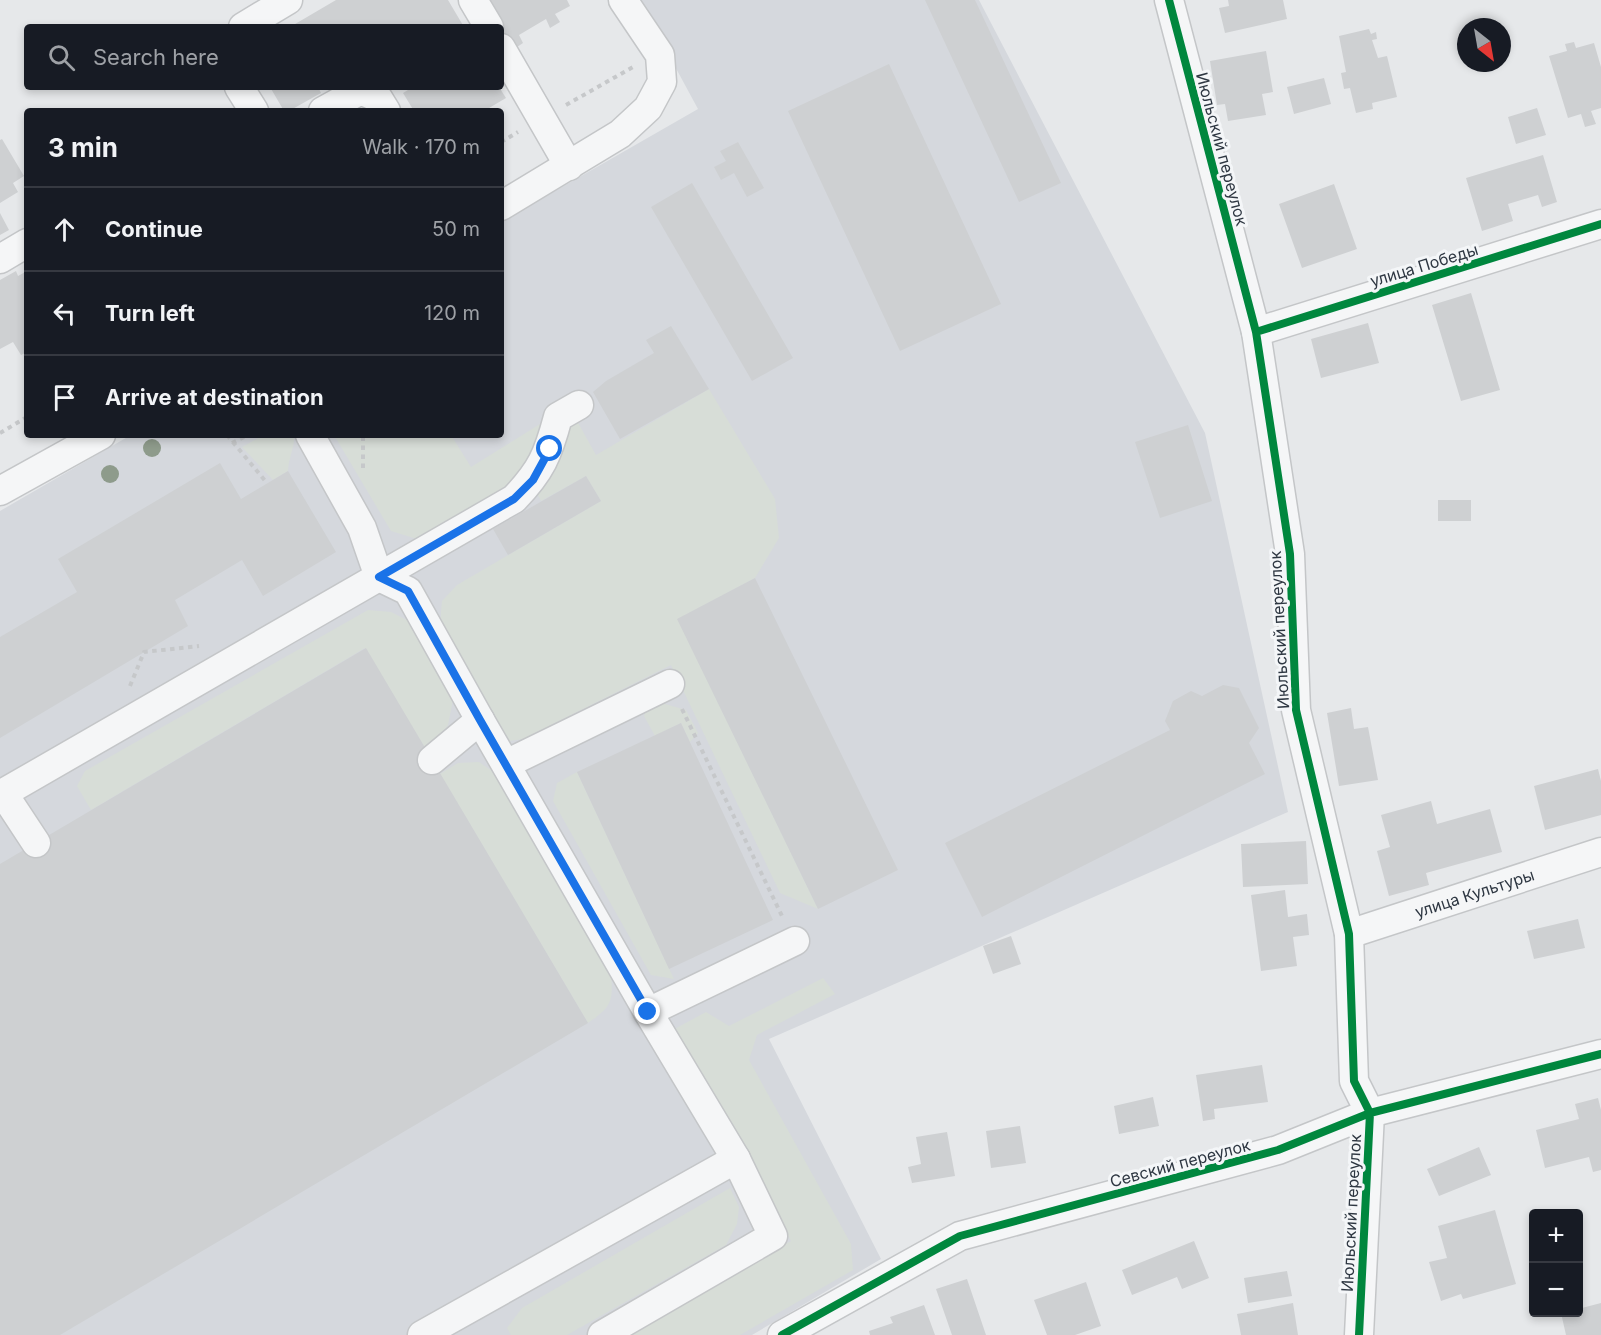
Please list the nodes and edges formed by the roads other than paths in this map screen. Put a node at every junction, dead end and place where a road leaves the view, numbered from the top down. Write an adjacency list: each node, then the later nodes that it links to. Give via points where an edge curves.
1 (288, 0): 5 (street)
2 (473, 0): 6 (street)
3 (623, 0): 14 (street, via 662,82 648,108 620,134)
4 (1169, 0): 19 (street, Июльский переулок)
5 (248, 24)
6 (487, 24)
7 (504, 53): 14 (street)
8 (241, 90): 11 (street)
9 (361, 90): 13 (street, via 378,98)
10 (361, 90): 12 (street)
11 (252, 108)
12 (328, 108)
13 (384, 108)
14 (569, 166): 15 (street)
15 (504, 204)
16 (1601, 224): 19 (street, улица Победы)
17 (24, 245): 18 (street)
18 (0, 259)
19 (1256, 332): 32 (street, Июльский переулок, via 1290,554 1296,710)
20 (579, 405): 24 (street, via 558,417 550,449 533,480 514,499)
21 (96, 438): 23 (street)
22 (312, 438): 24 (street, via 362,528)
23 (0, 491)
24 (379, 577): 26 (street, via 408,591); 29 (street)
25 (670, 684): 28 (street)
26 (480, 720): 27 (street); 28 (street)
27 (432, 760)
28 (506, 764): 34 (street)
29 (1, 794): 30 (street)
30 (36, 843)
31 (1601, 852): 32 (street, улица Культуры)
32 (1349, 934): 36 (street, Июльский переулок, via 1354,1081)
33 (795, 941): 34 (street)
34 (648, 1012): 37 (street)
35 (1601, 1054): 36 (street, Севский переулок)
36 (1370, 1113): 40 (street, Севский переулок, via 1278,1150 960,1236); 41 (street, Июльский переулок)
37 (736, 1159): 38 (street); 39 (street, via 773,1236)
38 (422, 1335)
39 (602, 1335)
40 (782, 1335)
41 (1359, 1335)

